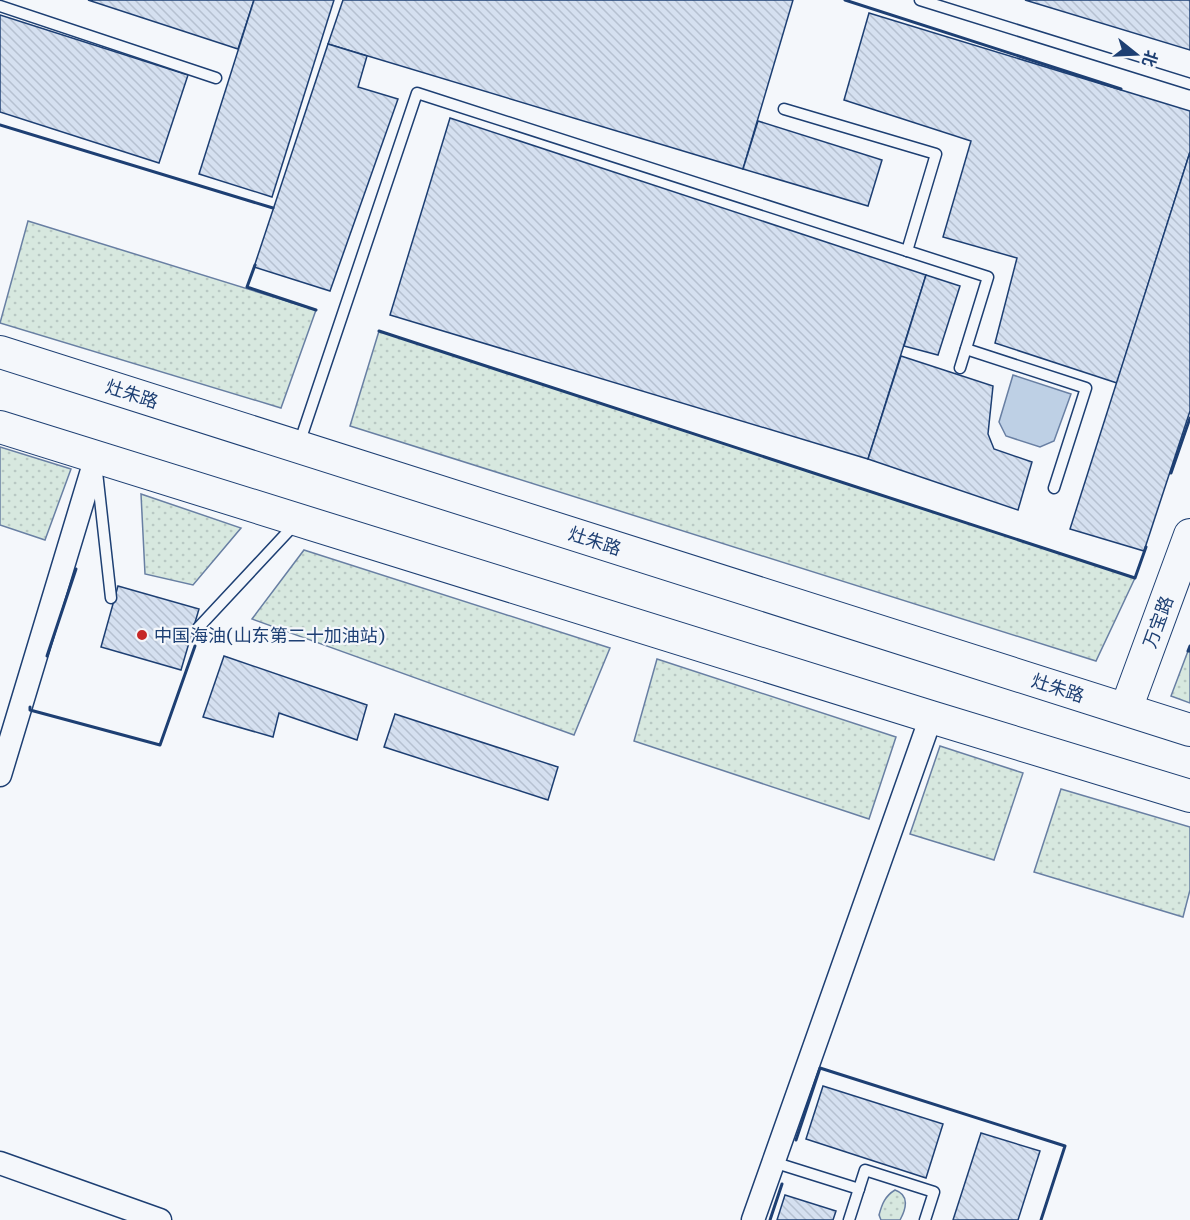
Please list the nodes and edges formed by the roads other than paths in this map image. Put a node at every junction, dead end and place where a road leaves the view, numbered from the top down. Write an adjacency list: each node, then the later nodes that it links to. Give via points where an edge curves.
1 (920, 0): 4 (lane)
2 (0, 6): 3 (lane)
3 (216, 78)
4 (1190, 84)
5 (784, 109): 6 (lane, via 936,154)
6 (907, 251): 7 (lane, via 988,277); 11 (lane, via 417,93)
7 (966, 349): 9 (lane); 13 (lane, via 1086,388)
8 (0, 352): 11 (main road, 灶朱路)
9 (960, 368)
10 (0, 426): 12 (main road)
11 (298, 447): 18 (main road, 灶朱路)
12 (96, 457): 14 (main road); 16 (lane); 21 (street)
13 (1054, 488)
14 (299, 520): 17 (lane); 19 (main road)
15 (1190, 535): 18 (main road, 万宝路)
16 (111, 598)
17 (198, 628)
18 (1126, 709): 20 (main road, 灶朱路)
19 (931, 717): 22 (main road); 23 (street)
20 (1190, 730)
21 (0, 775)
22 (1190, 796)
23 (773, 1162): 25 (lane); 27 (street)
24 (0, 1163): 26 (street)
25 (859, 1189): 28 (lane); 29 (lane, via 865,1170 934,1192)
26 (160, 1220)
27 (753, 1220)
28 (849, 1220)
29 (925, 1220)

